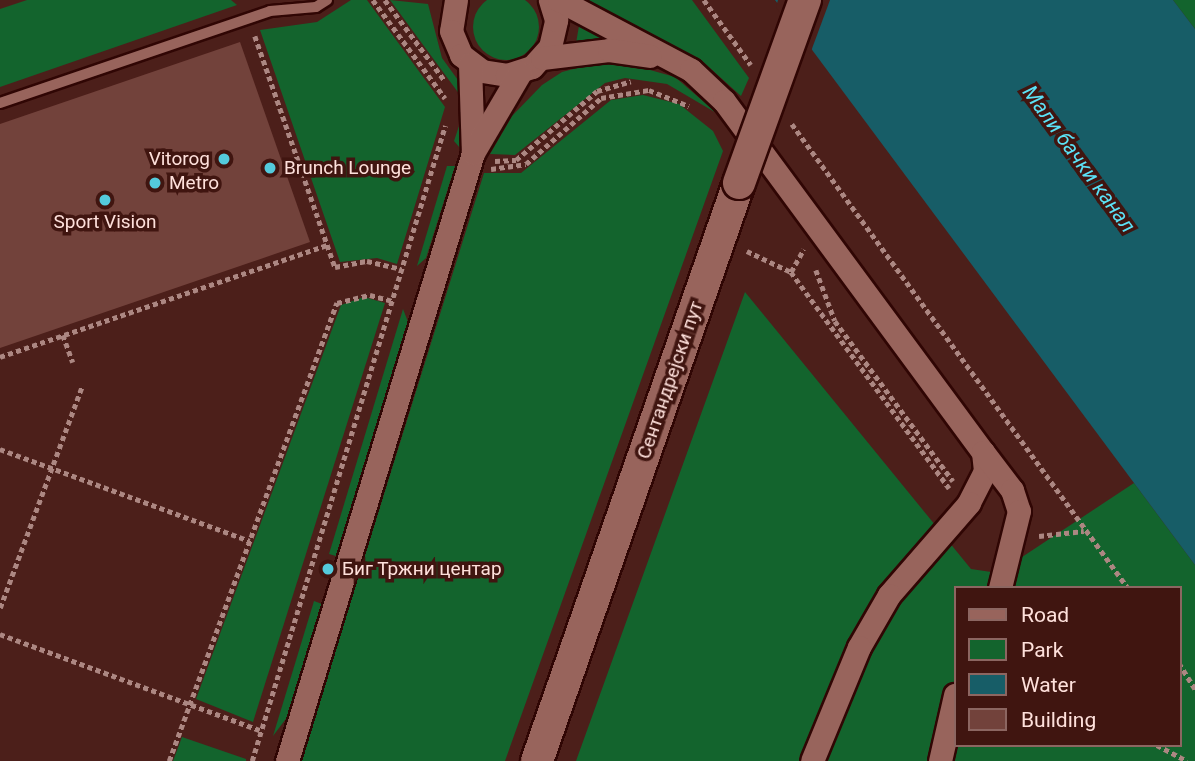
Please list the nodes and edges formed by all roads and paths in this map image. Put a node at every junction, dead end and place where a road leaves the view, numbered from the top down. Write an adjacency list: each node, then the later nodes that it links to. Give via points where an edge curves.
1 (327, 0): 17 (lane, via 259,14)
2 (373, 0): 18 (path)
3 (385, 0): 16 (path)
4 (435, 0): 9 (street)
5 (550, 0): 11 (street, via 555,34)
6 (559, 0): 12 (street)
7 (704, 0): 15 (path)
8 (805, 0): 57 (main road, Сентандрејски пут, bridge)
9 (454, 9): 13 (street, via 455,43)
10 (254, 32): 27 (path)
11 (542, 58): 12 (street, via 608,50); 14 (street)
12 (663, 58): 39 (street, via 691,70 724,101)
13 (470, 64): 14 (street, via 494,75); 26 (street)
14 (520, 73): 26 (street)
15 (760, 78)
16 (457, 97)
17 (0, 103)
18 (449, 106)
19 (701, 106): 26 (path, via 662,85 628,81 597,91 516,160)
20 (783, 111): 44 (path)
21 (699, 113): 26 (path, via 671,97 629,89 601,98 517,169)
22 (448, 114): 24 (path)
23 (455, 126): 25 (path)
24 (436, 154): 25 (path); 31 (path)
25 (446, 157): 55 (path)
26 (471, 158): 56 (street)
27 (327, 244): 31 (path, via 335,267 368,261); 34 (path)
28 (738, 246): 32 (path)
29 (810, 254): 32 (path, via 806,245)
30 (814, 265): 41 (path, via 835,321)
31 (401, 269): 33 (path)
32 (791, 272): 41 (path)
33 (392, 301): 42 (path, via 370,295 337,303); 51 (path)
34 (64, 335): 35 (path); 36 (path)
35 (0, 357)
36 (73, 362)
37 (82, 386): 40 (path)
38 (0, 449): 40 (path)
39 (983, 452): 41 (street, via 985,471); 43 (street, via 1012,490 1019,511)
40 (51, 468): 42 (path); 45 (path)
41 (966, 506): 58 (street, via 889,595 859,647)
42 (250, 541): 50 (path)
43 (1000, 586)
44 (1126, 586)
45 (0, 608)
46 (0, 634): 50 (path)
47 (1181, 666): 48 (path)
48 (1195, 689)
49 (954, 699): 59 (street)
50 (190, 704): 51 (path); 53 (path)
51 (260, 730): 54 (path)
52 (1161, 747): 60 (path)
53 (169, 761)
54 (252, 761)
55 (261, 761)
56 (288, 761)
57 (537, 761)
58 (812, 761)
59 (940, 761)
60 (1187, 761)

